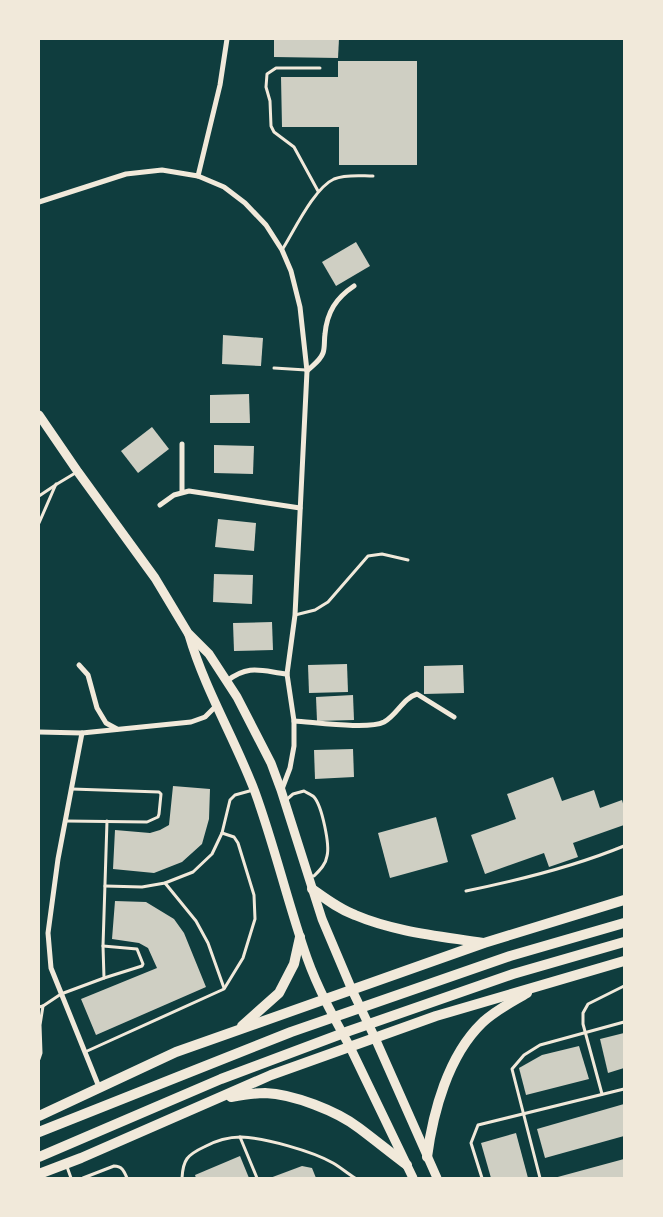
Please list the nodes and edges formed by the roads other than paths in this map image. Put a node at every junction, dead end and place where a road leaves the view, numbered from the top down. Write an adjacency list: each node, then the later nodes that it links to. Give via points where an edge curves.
1 (227, 39): 3 (street, via 220,85)
2 (320, 68): 5 (lane, via 276,68 268,74 266,87 274,132 294,147)
3 (198, 176): 6 (street, via 162,170 126,174); 7 (street, via 224,188 245,203 266,225)
4 (373, 176): 5 (lane, via 351,175 334,179)
5 (318, 191): 7 (lane)
6 (39, 202)
7 (282, 250): 10 (street, via 300,307)
8 (354, 286): 10 (street, via 331,308 323,352)
9 (274, 368): 10 (lane)
10 (307, 370): 18 (street)
11 (39, 415): 13 (main road)
12 (182, 444): 15 (street)
13 (78, 472): 14 (lane); 22 (main road, via 155,578)
14 (57, 484): 16 (lane); 19 (lane)
15 (182, 492): 17 (street); 18 (street)
16 (39, 496)
17 (160, 505)
18 (300, 508): 21 (street)
19 (39, 522)
20 (408, 560): 21 (lane, via 382,554 368,556 328,602)
21 (295, 615): 24 (street)
22 (188, 633): 25 (main road, via 209,654); 26 (main road)
23 (79, 666): 29 (street, via 88,675 97,708 106,723)
24 (287, 674): 25 (street, via 248,669); 28 (street)
25 (227, 681): 34 (main road, via 271,763)
26 (216, 706): 29 (street, via 205,717 191,722); 33 (main road)
27 (454, 716): 28 (street, via 416,694 382,723)
28 (294, 721): 34 (street, via 290,768)
29 (118, 729): 31 (street)
30 (39, 732): 31 (street)
31 (82, 733): 32 (street)
32 (72, 789): 36 (street); 37 (lane, via 161,794 158,817 149,821)
33 (254, 790): 38 (lane, via 235,795 230,800); 47 (main road)
34 (281, 790): 35 (main road)
35 (285, 802): 40 (main road); 40 (lane, via 293,794 304,791 314,797 320,808 328,856 314,876)
36 (66, 820): 37 (lane); 57 (street, via 48,932 51,968)
37 (107, 821): 42 (lane)
38 (222, 833): 41 (lane, via 212,854 193,872); 55 (lane, via 234,837 238,843 254,895 255,919 243,958)
39 (624, 846): 44 (lane, via 531,878)
40 (308, 876): 43 (main road)
41 (165, 883): 42 (lane, via 142,887); 55 (lane, via 196,921 208,943)
42 (105, 886): 50 (lane)
43 (312, 889): 49 (highway, via 355,916 405,930); 56 (main road)
44 (466, 891)
45 (624, 900): 49 (highway)
46 (624, 923): 73 (highway, via 510,956 291,1032)
47 (300, 937): 58 (main road); 61 (highway, via 294,964 279,994)
48 (624, 942): 75 (highway, via 513,974 349,1031 221,1079)
49 (484, 943): 56 (highway)
50 (103, 946): 52 (lane); 52 (lane, via 137,949 143,964)
51 (624, 961): 53 (highway)
52 (104, 978): 57 (lane)
53 (538, 986): 63 (highway); 76 (highway, via 481,1023 468,1041 445,1080)
54 (624, 986): 62 (lane, via 588,1004 583,1013)
55 (224, 989): 65 (lane)
56 (352, 990): 58 (highway); 63 (main road)
57 (61, 994): 59 (lane); 65 (street)
58 (325, 999): 61 (highway); 64 (main road)
59 (41, 1006): 66 (lane)
60 (624, 1022): 62 (lane)
61 (238, 1030): 67 (highway, via 176,1052)
62 (585, 1032): 69 (lane); 71 (lane, via 540,1045 512,1068)
63 (375, 1038): 64 (highway); 76 (main road)
64 (350, 1047): 70 (highway); 78 (main road)
65 (84, 1052): 67 (street)
66 (39, 1059)
67 (100, 1088): 72 (highway)
68 (624, 1089): 69 (lane)
69 (602, 1094): 71 (lane)
70 (213, 1101): 77 (highway); 78 (highway, via 267,1093 318,1106 358,1127)
71 (524, 1114): 88 (lane, via 478,1125 471,1143); 89 (lane)
72 (39, 1116)
73 (39, 1132)
74 (240, 1137): 83 (lane, via 217,1141 194,1152 183,1164); 84 (lane); 85 (lane, via 306,1152 332,1162)
75 (39, 1157)
76 (427, 1157): 87 (main road)
77 (66, 1164): 79 (highway); 80 (lane)
78 (407, 1165): 86 (main road)
79 (39, 1174)
80 (72, 1178)
81 (83, 1178): 82 (lane, via 118,1166)
82 (127, 1178)
83 (182, 1178)
84 (257, 1178)
85 (355, 1178)
86 (413, 1178)
87 (437, 1178)
88 (482, 1178)
89 (540, 1178)

